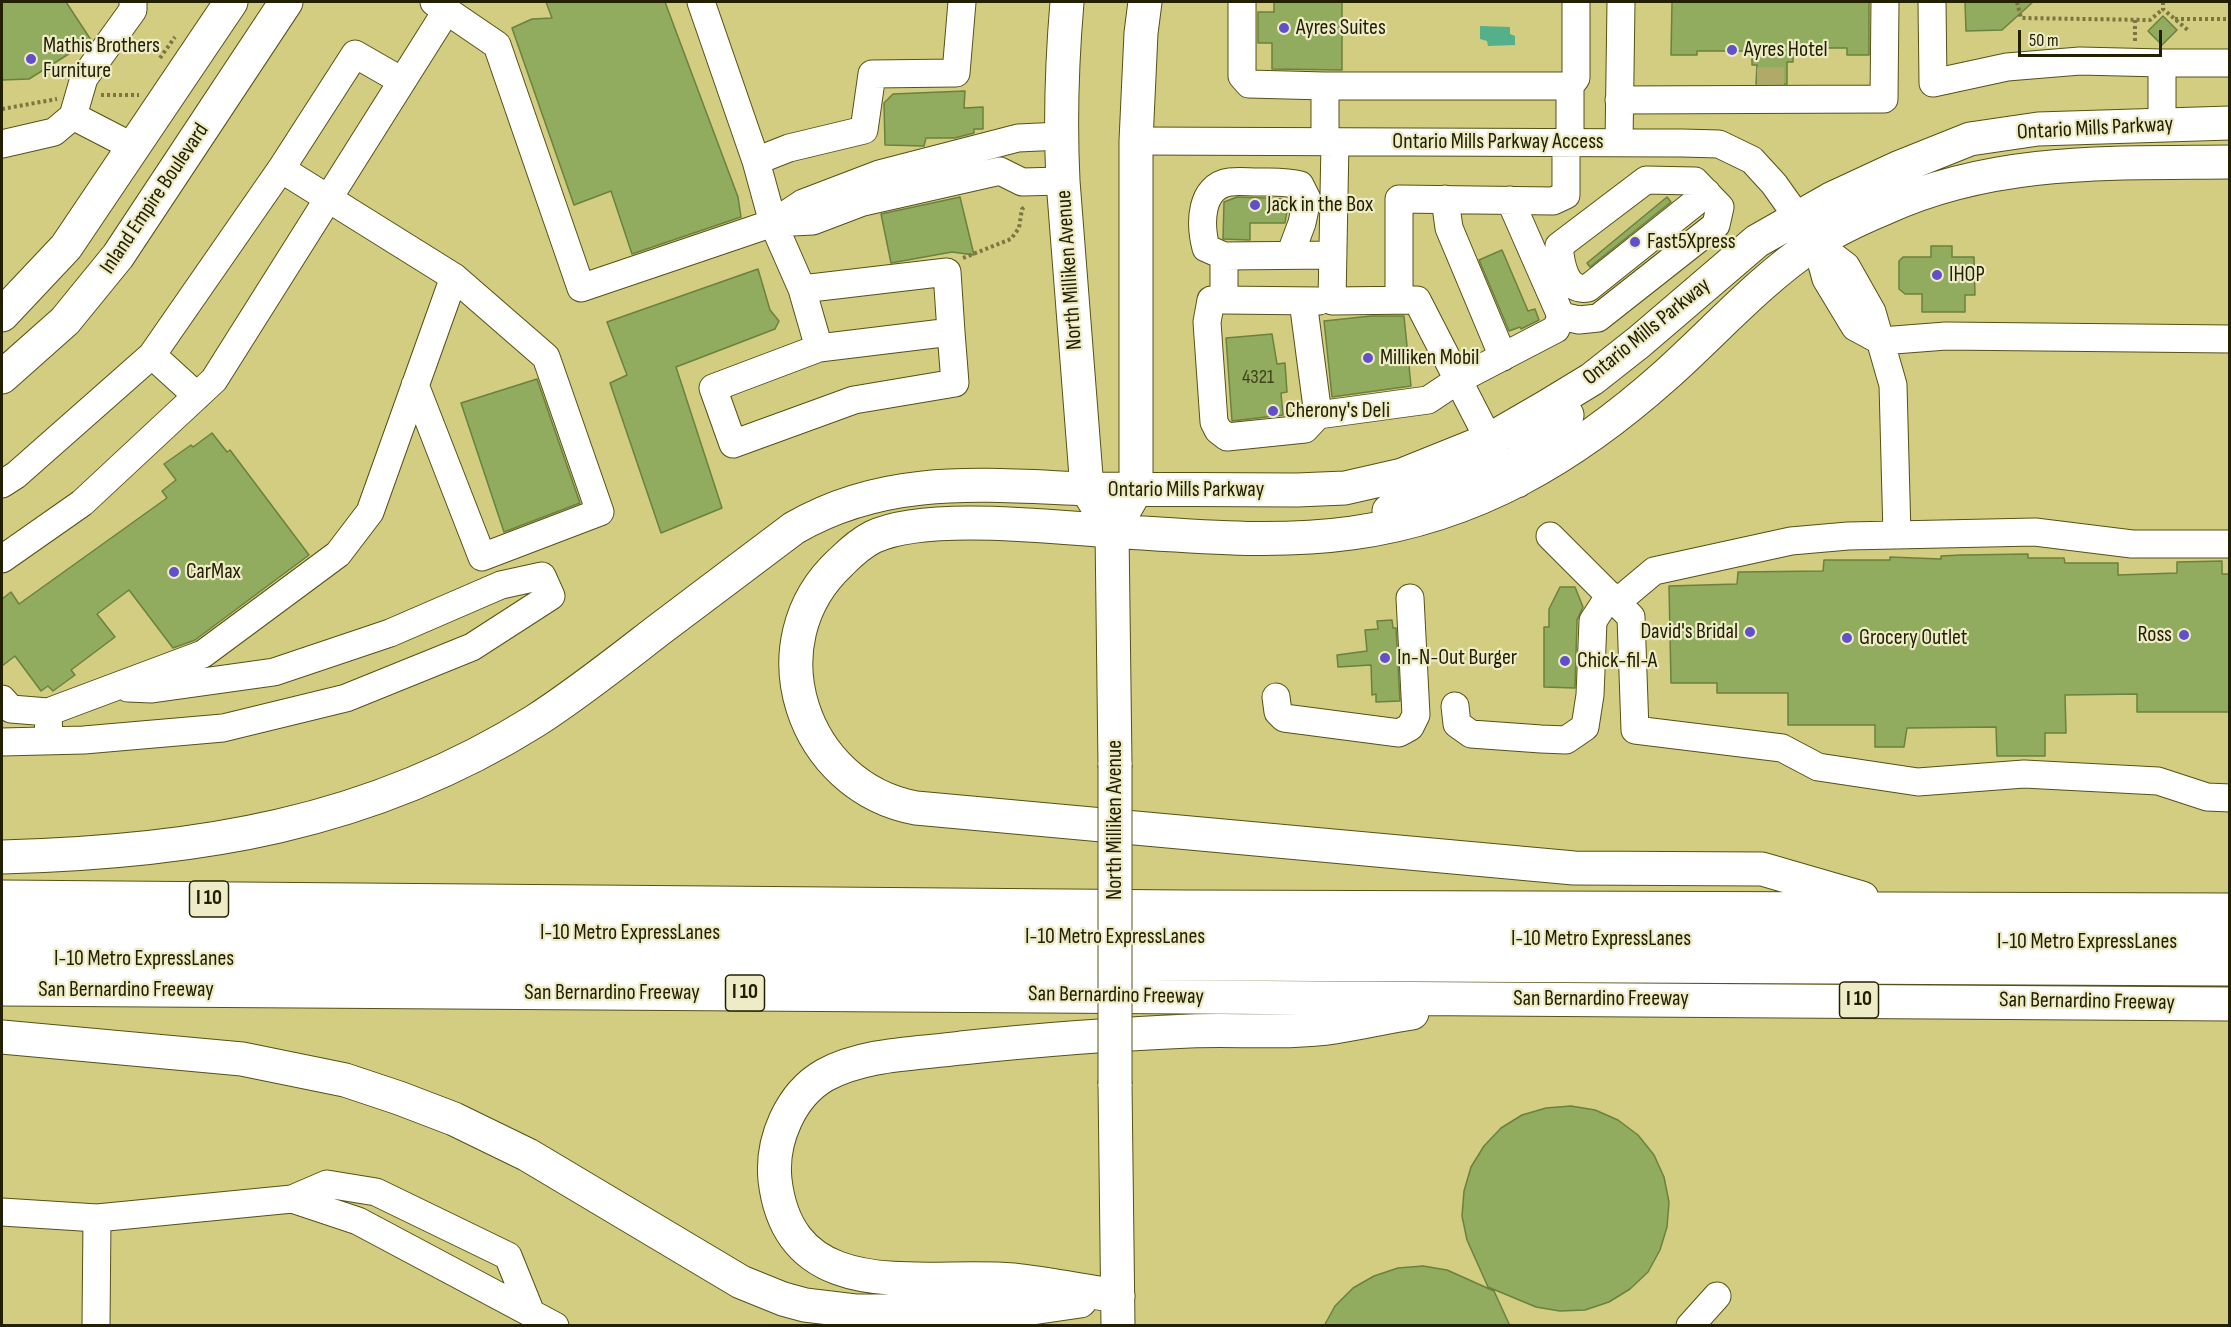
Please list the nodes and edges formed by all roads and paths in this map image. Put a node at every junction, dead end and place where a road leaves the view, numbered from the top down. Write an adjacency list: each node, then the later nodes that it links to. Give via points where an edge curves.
1 (133, 2): 34 (street, via 133,10 84,78)
2 (231, 2): 44 (main road, Inland Empire Boulevard)
3 (286, 2): 78 (main road, Inland Empire Boulevard, via 118,256 65,321)
4 (701, 2): 45 (street)
5 (962, 2): 45 (street, via 956,73 872,74 864,130 789,148)
6 (1067, 2): 38 (main road, North Milliken Avenue)
7 (1145, 2): 39 (main road)
8 (1242, 2): 27 (street, via 1242,76 1249,84)
9 (1576, 2): 28 (street, via 1576,78)
10 (1620, 2): 32 (street)
11 (1885, 2): 31 (street, via 1884,99)
12 (1932, 2): 22 (street, via 1933,83 2007,67 2080,62)
13 (2017, 2): 19 (path, via 2021,18)
14 (2163, 2): 16 (path)
15 (441, 6): 24 (street); 56 (street, via 497,45 581,288)
16 (2163, 9): 17 (path); 19 (path, via 2150,20)
17 (2175, 19): 18 (path); 20 (path)
18 (2229, 19)
19 (2135, 20): 21 (path)
20 (2189, 31)
21 (2135, 35)
22 (2162, 63): 23 (street); 37 (street)
23 (2229, 63)
24 (402, 81): 47 (street, via 355,54); 52 (street)
25 (1756, 81): 30 (street)
26 (1787, 81): 31 (street)
27 (1325, 86): 28 (street); 40 (street)
28 (1570, 86): 41 (street)
29 (101, 95): 33 (path, via 139,95)
30 (1735, 99): 31 (street); 32 (street)
31 (1811, 99)
32 (1620, 100): 42 (street)
33 (132, 103)
34 (69, 107): 35 (path); 43 (street, via 54,132); 44 (street)
35 (2, 109)
36 (2229, 123): 37 (main road, Ontario Mills Parkway)
37 (2162, 124): 48 (main road, via 2151,135 2133,142 2036,144 2013,150); 58 (main road, Ontario Mills Parkway, via 2038,129 1970,139 1900,167)
38 (1061, 136): 49 (main road, North Milliken Avenue); 56 (street, via 1018,138 879,174 803,203)
39 (1136, 141): 40 (street, Ontario Mills Parkway Access); 87 (main road)
40 (1330, 142): 41 (street, Ontario Mills Parkway Access); 60 (street)
41 (1568, 142): 42 (street, Ontario Mills Parkway Access); 51 (street)
42 (1619, 142): 58 (street, Ontario Mills Parkway Access, via 1719,144 1752,160)
43 (2, 144)
44 (135, 148): 69 (main road, Inland Empire Boulevard, via 66,247)
45 (756, 161): 56 (street)
46 (2229, 162): 48 (main road, Ontario Mills Parkway, via 2054,165)
47 (280, 169): 52 (street); 76 (street)
48 (1973, 177): 58 (main road, Ontario Mills Parkway)
49 (1063, 181): 56 (street, via 1022,182 1000,171 882,197 813,221); 86 (main road, North Milliken Avenue)
50 (1707, 193): 57 (street, via 1695,181 1646,180); 57 (street, via 1588,288 1578,290 1561,265 1559,246); 70 (street, via 1720,207 1716,225 1598,318 1579,320)
51 (1566, 195): 54 (street, via 1553,201); 57 (street)
52 (328, 198): 63 (street); 81 (street, via 214,380)
53 (1445, 199): 54 (street); 66 (street, via 1399,199); 77 (street, via 1449,228)
54 (1510, 200): 70 (street)
55 (1026, 206): 62 (path, via 1011,239 976,255)
56 (773, 223): 64 (street)
57 (1588, 223)
58 (1806, 230): 73 (street, Ontario Mills Parkway Access, via 1826,279 1855,327); 74 (main road, Ontario Mills Parkway, via 1757,241); 84 (main road, Ontario Mills Parkway, via 1781,269 1666,375 1600,430)
59 (1290, 255): 60 (street); 61 (street); 61 (street, via 1307,199 1300,185 1228,182 1215,187 1204,203 1206,248)
60 (1333, 255): 68 (street)
61 (1224, 256): 65 (street)
62 (954, 259)
63 (454, 277): 80 (street); 80 (street, via 546,357 600,512 482,557)
64 (802, 289): 71 (street, via 948,272); 75 (street)
65 (1224, 300): 67 (street); 82 (street, via 1211,300 1207,322 1214,422 1218,430 1227,437 1305,429)
66 (1399, 300): 68 (street); 79 (street, via 1417,300)
67 (1303, 301): 68 (street); 82 (street)
68 (1332, 301)
69 (2, 315)
70 (1561, 316): 77 (street, via 1556,329)
71 (951, 332): 75 (street); 75 (street, via 955,383 854,400 733,444 713,388)
72 (2229, 339): 73 (street, via 1946,336)
73 (1881, 341): 90 (street, via 1893,385)
74 (1639, 342): 83 (main road, Ontario Mills Parkway, via 1592,379); 84 (main road, via 1632,365 1615,383 1539,435 1521,454)
75 (819, 348)
76 (152, 355): 81 (street); 85 (street)
77 (1503, 357): 79 (street)
78 (2, 377)
79 (1458, 380): 82 (street, via 1428,400); 83 (street)
80 (415, 385): 96 (street, via 370,512 338,554 203,654)
81 (197, 396): 93 (street, via 82,503)
82 (1318, 415)
83 (1489, 440): 87 (main road, Ontario Mills Parkway, via 1402,475 1345,488); 89 (main road, via 1492,456 1483,467 1467,477 1406,497)
84 (1516, 481): 89 (main road, Ontario Mills Parkway, via 1492,495)
85 (2, 484)
86 (1087, 489): 87 (main road, Ontario Mills Parkway); 88 (main road, North Milliken Avenue); 104 (main road, Ontario Mills Parkway, via 909,488 858,499 794,528 535,721 413,783 319,816 246,835 112,852)
87 (1136, 490): 88 (main road)
88 (1112, 531): 89 (main road, Ontario Mills Parkway, via 1252,538); 106 (main road, Ontario Mills Parkway, via 1019,525 910,526 884,532 854,550 824,579 813,597 797,645 802,709 831,760 862,789 916,808 1574,868 1762,869); 120 (main road, North Milliken Avenue, bridge)
89 (1364, 531)
90 (1897, 535): 92 (street, via 2035,532 2132,544); 95 (street, via 1791,541 1682,563 1654,571)
91 (1550, 536): 95 (street)
92 (2229, 544)
93 (2, 559)
94 (1410, 598): 97 (street, via 1416,715 1410,726 1399,733 1284,718 1278,712)
95 (1613, 599): 99 (street, via 1593,621 1585,727 1566,740 1471,734 1457,724); 103 (street, via 1631,617 1635,730 1782,748 1818,767 1918,782 2024,774 2146,780 2206,797)
96 (106, 688): 100 (street); 101 (street, via 152,689 274,672 390,633 501,585 542,576 551,596 472,647 346,698 223,728)
97 (1276, 697)
98 (2, 699): 100 (street, via 11,709)
99 (1455, 706)
100 (48, 712): 101 (street)
101 (49, 741): 102 (street)
102 (2, 742)
103 (2229, 798)
104 (2, 857)
105 (2, 897): 106 (main road, I 10)
106 (1899, 909): 107 (main road, I 10)
107 (2229, 910)
108 (2, 929): 109 (main road, I-10 Metro ExpressLanes)
109 (2229, 942)
110 (2, 958): 111 (main road, I-10 Metro ExpressLanes)
111 (2229, 969)
112 (2, 989): 113 (main road, San Bernardino Freeway / I 10)
113 (1488, 998): 114 (main road, San Bernardino Freeway / I 10); 120 (main road, via 1332,1028 1188,1031 1007,1043 871,1059 816,1081 795,1104 777,1146 779,1202 796,1236 827,1264 856,1276 1012,1280)
114 (2229, 1004)
115 (2, 1036): 120 (main road, via 242,1059 345,1080 399,1098 454,1119 528,1155 741,1282 805,1305 855,1311)
116 (292, 1199): 118 (street); 121 (street, via 358,1221); 121 (street, via 327,1184 376,1192 508,1256)
117 (2, 1212): 118 (street)
118 (97, 1218): 122 (street)
119 (1717, 1296): 124 (street)
120 (1118, 1311)
121 (531, 1313): 123 (street)
122 (96, 1326)
123 (555, 1326)
124 (1690, 1326)

